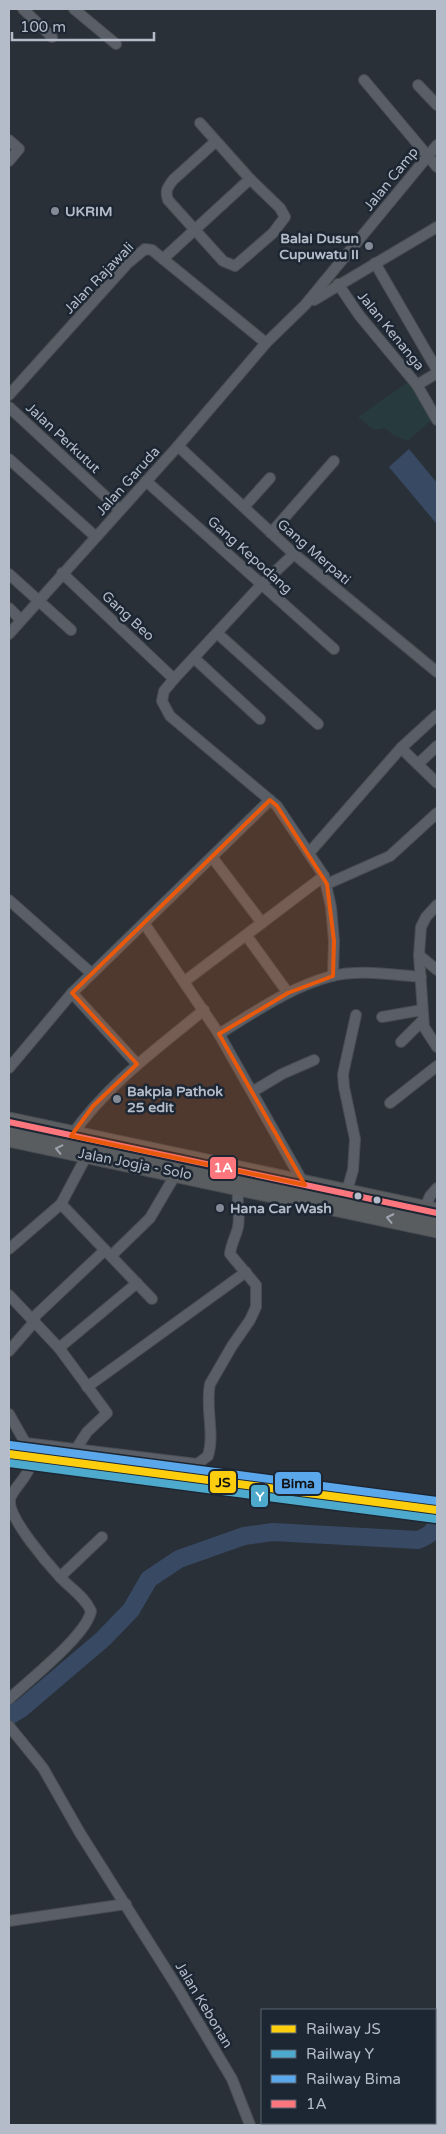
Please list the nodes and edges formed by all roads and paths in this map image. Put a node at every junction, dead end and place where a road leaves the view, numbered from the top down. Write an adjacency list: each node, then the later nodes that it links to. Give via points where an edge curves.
1 (23, 9): 3 (street)
2 (74, 9): 4 (street)
3 (52, 37)
4 (116, 44)
5 (364, 80): 12 (street)
6 (418, 85): 7 (street)
7 (437, 105)
8 (200, 124): 10 (street)
9 (9, 140): 13 (street, via 18,149)
10 (215, 142): 15 (street); 17 (street, via 166,190 168,200)
11 (437, 145): 12 (street, Jalan Camp)
12 (428, 156): 14 (street); 21 (street, Jalan Camp)
13 (9, 161)
14 (437, 167)
15 (250, 179): 17 (street); 17 (street, via 285,217 273,234 234,266 229,265)
16 (437, 227): 19 (street)
17 (194, 230): 18 (street)
18 (163, 259): 22 (street, Jalan Rajawali); 25 (street, Jalan Rajawali, via 152,250 140,252)
19 (374, 263): 20 (street); 23 (street)
20 (338, 284): 21 (street); 24 (street, Jalan Kenanga, via 359,315)
21 (305, 306): 22 (street, Jalan Camp)
22 (266, 343): 28 (street, Jalan Garuda)
23 (437, 372): 24 (street)
24 (417, 385): 27 (street, Jalan Kenanga)
25 (9, 395)
26 (9, 407): 34 (street, Jalan Perkutut)
27 (437, 420)
28 (178, 446): 32 (street, Jalan Garuda); 33 (street, Gang Merpati)
29 (9, 459): 36 (street)
30 (334, 461): 35 (street)
31 (270, 478): 33 (street)
32 (146, 481): 34 (street, Jalan Garuda); 40 (street, Gang Kepodang)
33 (244, 507): 35 (street, Gang Merpati)
34 (120, 510): 36 (street, Jalan Garuda)
35 (271, 533): 37 (street, Gang Merpati)
36 (96, 537): 38 (street, Jalan Garuda)
37 (294, 554): 40 (street); 49 (street, Gang Merpati)
38 (62, 573): 41 (street, Jalan Garuda); 50 (street, Gang Beo)
39 (9, 574): 41 (street)
40 (262, 584): 45 (street); 47 (street, Gang Kepodang)
41 (38, 600): 43 (street, Jalan Garuda); 44 (street)
42 (9, 608): 43 (street)
43 (21, 620): 46 (street, Jalan Garuda)
44 (72, 630)
45 (217, 633): 48 (street); 53 (street)
46 (9, 634)
47 (334, 649)
48 (194, 658): 50 (street); 52 (street)
49 (437, 672)
50 (174, 678): 58 (street, via 164,691 162,701 170,716)
51 (437, 715): 55 (street)
52 (260, 719)
53 (318, 724)
54 (437, 746): 56 (street)
55 (401, 748): 56 (street); 60 (street)
56 (418, 764): 57 (street)
57 (437, 782)
58 (270, 800): 60 (street); 61 (street)
59 (437, 813): 62 (street, via 390,856 348,875)
60 (309, 853): 62 (street)
61 (212, 858): 65 (street); 66 (street)
62 (326, 880): 66 (street); 71 (street, via 334,941)
63 (9, 900): 70 (street)
64 (437, 905): 68 (street, via 421,926)
65 (144, 923): 70 (street); 73 (street)
66 (262, 923): 67 (street)
67 (246, 935): 73 (street); 75 (street)
68 (419, 955): 69 (street); 72 (street)
69 (437, 970)
70 (91, 973): 74 (street)
71 (333, 976): 72 (street, via 381,974); 75 (street)
72 (420, 977): 78 (street)
73 (185, 981): 76 (street)
74 (72, 993): 84 (street); 86 (street)
75 (288, 993): 80 (street)
76 (204, 1010): 80 (street); 84 (street)
77 (356, 1015): 97 (street, via 343,1074 355,1139 353,1170)
78 (423, 1015): 79 (street); 81 (street); 82 (street, via 424,1027)
79 (382, 1017)
80 (219, 1034): 87 (street)
81 (401, 1042)
82 (437, 1047)
83 (314, 1060): 87 (street)
84 (137, 1064): 90 (street, via 93,1106)
85 (437, 1066): 88 (street)
86 (9, 1068)
87 (252, 1092): 94 (street)
88 (390, 1103)
89 (9, 1122): 90 (highway, Jalan Jogja - Solo)
90 (71, 1136): 94 (highway, Jalan Jogja - Solo)
91 (9, 1137): 92 (highway, Jalan Jogja - Solo, one-way to 91)
92 (87, 1155): 93 (highway, Jalan Jogja - Solo); 98 (street)
93 (178, 1172): 95 (highway, Jalan Jogja - Solo); 102 (street, via 150,1218)
94 (305, 1185): 97 (highway, Jalan Jogja - Solo)
95 (240, 1186): 100 (highway, Jalan Jogja - Solo, one-way to 95); 103 (street, via 237,1195 238,1227 230,1254)
96 (437, 1188): 99 (street, via 430,1196)
97 (346, 1194): 99 (highway, Jalan Jogja - Solo)
98 (61, 1204): 101 (street); 102 (street)
99 (430, 1212)
100 (437, 1228)
101 (9, 1249)
102 (108, 1253): 104 (street); 107 (street)
103 (246, 1272): 110 (street); 112 (street, via 256,1285 256,1307 210,1384 207,1397 208,1456 198,1464)
104 (137, 1284): 106 (street); 108 (street)
105 (9, 1295): 107 (street)
106 (152, 1299)
107 (34, 1320): 108 (street); 109 (street)
108 (59, 1348): 110 (street)
109 (9, 1351)
110 (87, 1387): 112 (street, via 106,1412)
111 (9, 1414): 112 (street, via 28,1447)
112 (76, 1449)
113 (31, 1464): 115 (street, via 29,1474 13,1492 11,1507 30,1540)
114 (102, 1537): 115 (street)
115 (60, 1577): 116 (street, via 89,1607 90,1619)
116 (9, 1700)
117 (9, 1726): 118 (street, Jalan Kebonan, via 43,1768 80,1834)
118 (126, 1904): 119 (street); 120 (street, Jalan Kebonan, via 232,2079)
119 (9, 1920)
120 (250, 2125)

